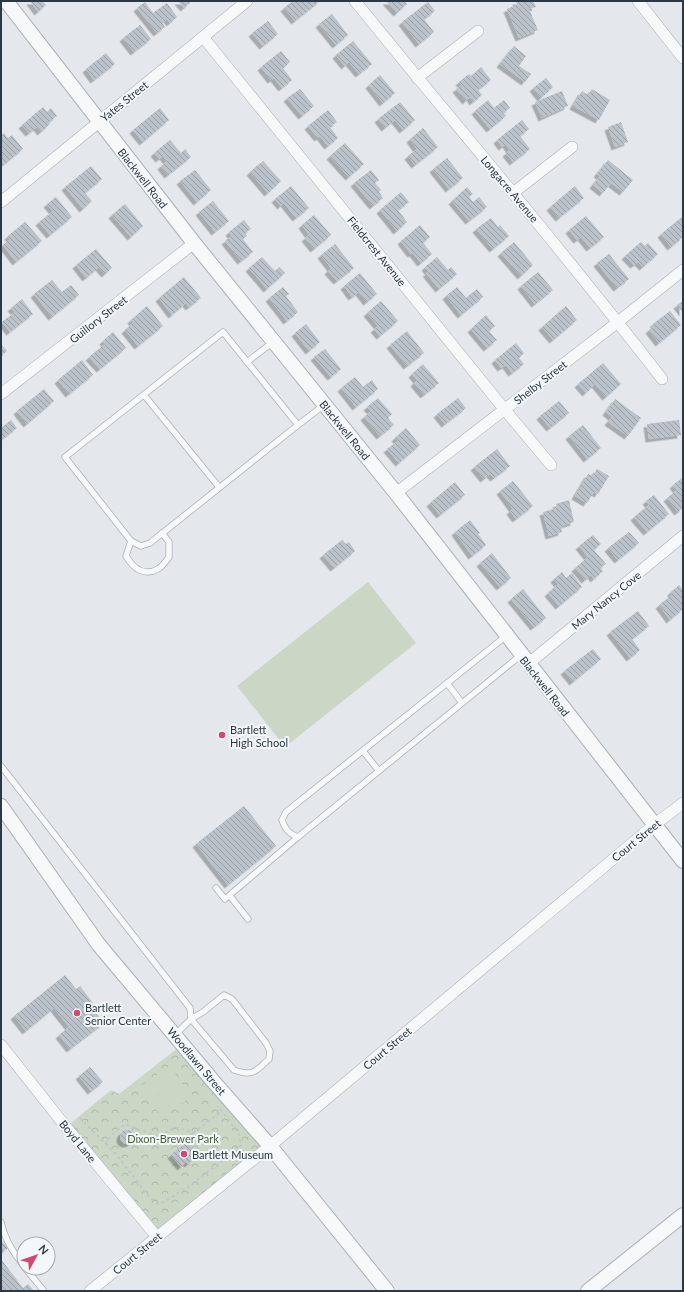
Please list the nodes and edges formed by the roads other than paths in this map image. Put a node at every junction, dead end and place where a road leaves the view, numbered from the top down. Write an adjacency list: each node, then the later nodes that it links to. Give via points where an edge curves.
1 (6, 1): 9 (street, Blackwell Road)
2 (247, 1): 6 (street, Yates Street)
3 (355, 1): 8 (street, Longacre Avenue)
4 (638, 1): 7 (street)
5 (478, 31): 8 (street)
6 (203, 37): 9 (street, Yates Street); 22 (street, Fieldcrest Avenue)
7 (683, 58)
8 (417, 78): 11 (street, Longacre Avenue)
9 (99, 121): 12 (street, Yates Street); 13 (street, Blackwell Road)
10 (572, 147): 11 (street)
11 (513, 193): 15 (street, Longacre Avenue)
12 (1, 202)
13 (194, 243): 16 (street, Blackwell Road); 19 (street, Guillory Street)
14 (683, 270): 15 (street, Shelby Street)
15 (618, 322): 18 (street, Longacre Avenue); 22 (street, Shelby Street)
16 (273, 342): 17 (lane); 21 (street, Blackwell Road)
17 (247, 362): 20 (lane, via 223,332); 23 (lane)
18 (662, 379)
19 (1, 394)
20 (144, 394): 25 (lane); 29 (lane, via 65,457)
21 (325, 405): 23 (lane); 26 (street, Blackwell Road)
22 (505, 410): 24 (street, Fieldcrest Avenue); 26 (street, Shelby Street)
23 (298, 425): 25 (lane)
24 (551, 465)
25 (219, 487): 27 (lane)
26 (396, 493): 30 (street, Blackwell Road)
27 (162, 533): 29 (lane, via 150,543 141,546); 29 (lane, via 169,542 169,557 160,568 152,572 132,566 126,556)
28 (683, 536): 31 (street, Mary Nancy Cove)
29 (131, 541)
30 (506, 635): 31 (street, Blackwell Road); 32 (lane)
31 (525, 659): 33 (lane); 39 (street, Blackwell Road)
32 (447, 683): 33 (lane); 34 (lane)
33 (462, 703): 36 (lane)
34 (363, 751): 36 (lane); 40 (lane, via 286,812 282,820 285,827 290,834)
35 (1, 766): 45 (lane, via 190,1008)
36 (379, 771): 40 (lane)
37 (683, 803): 39 (street, Court Street)
38 (2, 809): 46 (street, Woodlawn Street, via 99,945)
39 (654, 825): 41 (street, Blackwell Road); 48 (street, Court Street)
40 (298, 837): 43 (lane)
41 (683, 861)
42 (216, 888): 43 (lane, via 225,899)
43 (230, 896): 44 (lane)
44 (248, 919)
45 (190, 1020): 45 (lane, via 234,1070 244,1074 254,1073 270,1059 266,1043 232,999 224,995); 46 (lane)
46 (175, 1035): 48 (street, Woodlawn Street)
47 (1, 1045): 51 (street, Boyd Lane)
48 (270, 1146): 51 (street, Court Street); 56 (street, Woodlawn Street)
49 (683, 1215): 57 (street)
50 (1, 1222): 52 (lane)
51 (157, 1237): 55 (street, Court Street)
52 (16, 1256)
53 (32, 1276): 54 (lane)
54 (44, 1291)
55 (90, 1291)
56 (387, 1291)
57 (588, 1291)

